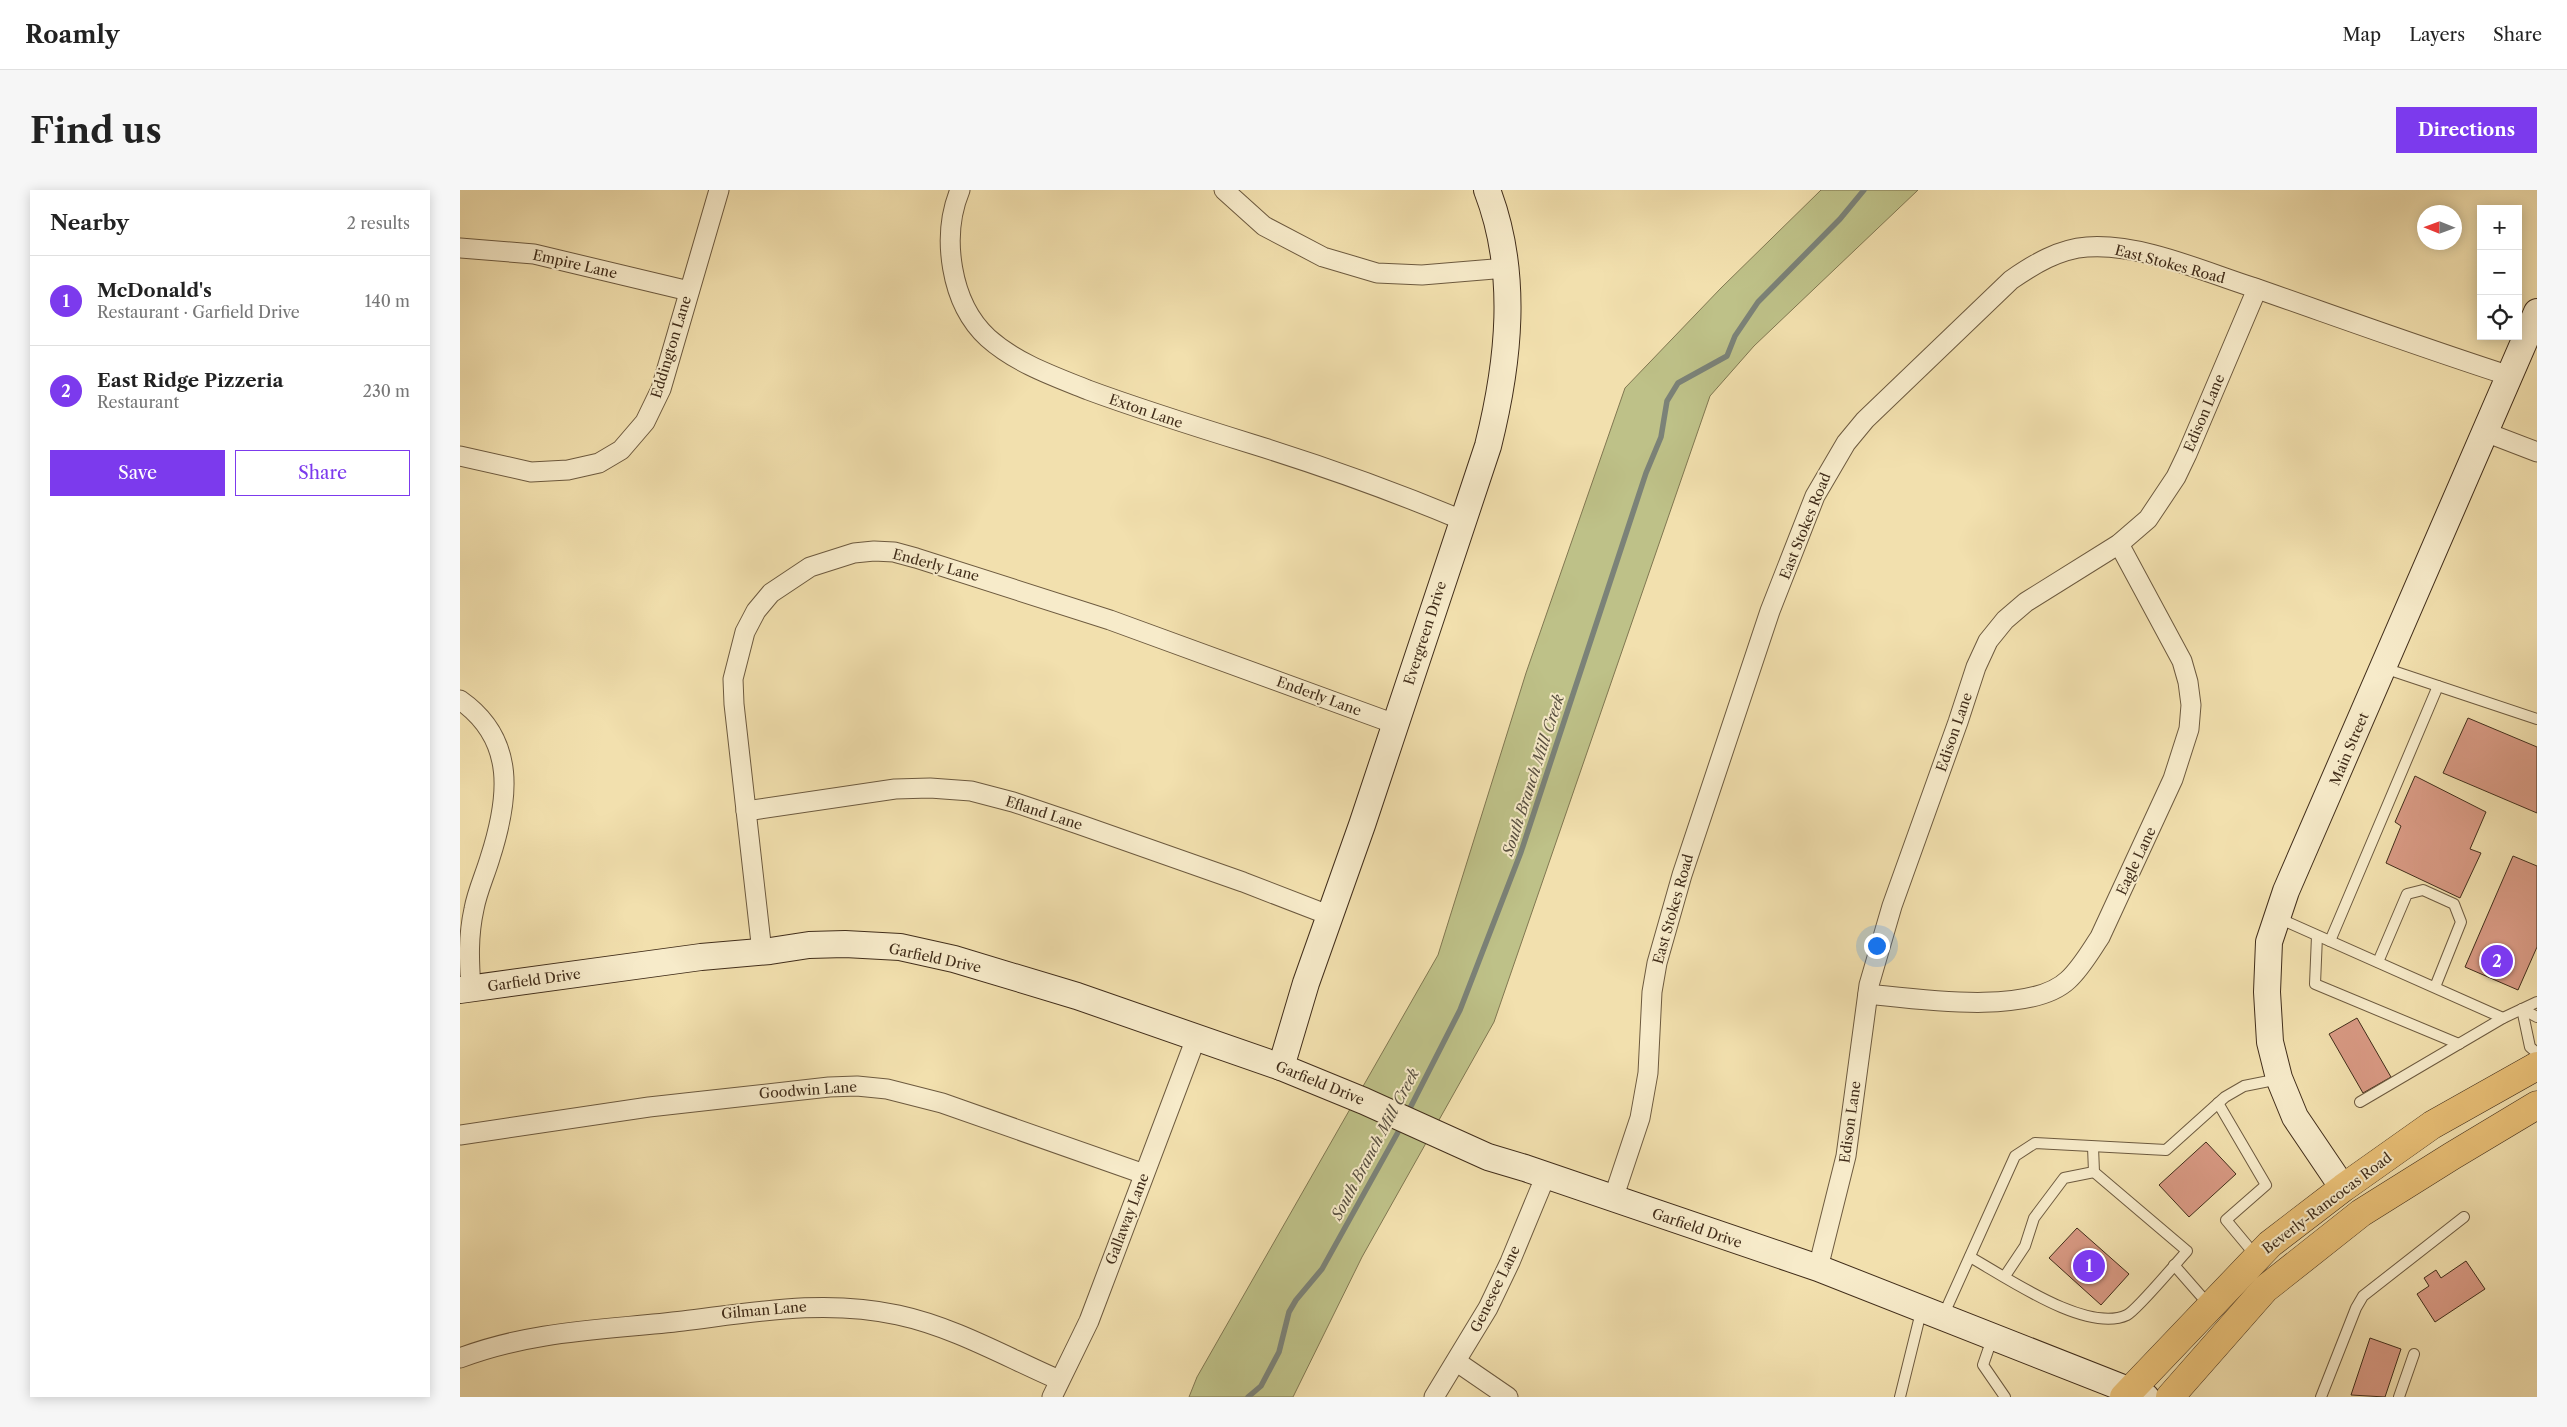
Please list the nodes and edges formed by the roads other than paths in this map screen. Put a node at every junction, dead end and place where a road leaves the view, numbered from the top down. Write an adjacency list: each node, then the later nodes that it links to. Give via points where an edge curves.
1 (719, 190): 8 (street, Eddington Lane)
2 (960, 190): 14 (street, Exton Lane, via 950,237 956,280 973,319 1004,351 1046,373 1119,402 1397,493)
3 (1224, 190): 6 (street, via 1264,226 1323,258 1377,273 1422,275)
4 (1487, 190): 6 (street, Evergreen Drive, via 1500,231)
5 (460, 248): 8 (street, Empire Lane, via 534,254)
6 (1506, 268): 14 (street, Evergreen Drive, via 1508,322 1504,376 1488,446)
7 (2257, 289): 10 (street, East Stokes Road); 15 (street, Edison Lane, via 2176,477 2148,519); 50 (street, East Stokes Road, via 2135,251 2085,247 2059,252 2011,280 1846,442 1815,496 1792,553 1664,934 1654,982 1643,1104 1629,1158)
8 (689, 291): 13 (street, Eddington Lane, via 661,389 645,422 621,450 599,463 568,470 531,472)
9 (2537, 312): 10 (street, Main Street)
10 (2510, 376): 11 (street, Main Street)
11 (2485, 432): 12 (street); 16 (street, Main Street)
12 (2537, 452)
13 (460, 456)
14 (1462, 520): 20 (street, Evergreen Drive)
15 (2119, 544): 30 (street, Edison Lane, via 2026,602 1988,641 1892,906); 30 (street, Eagle Lane, via 2182,661 2188,682 2189,729 2173,778 2100,937 2067,981 2020,1001 1925,1000)
16 (2384, 668): 17 (lane); 23 (street, Main Street)
17 (2438, 686): 19 (lane); 25 (lane)
18 (460, 700): 29 (street, via 496,739 506,779 491,855 474,907)
19 (2537, 719)
20 (1396, 724): 21 (street, Enderly Lane, via 1110,620 982,578 894,552 854,553 810,568 790,579 771,593 745,632 733,679); 22 (street, Evergreen Drive)
21 (746, 811): 22 (street, Efland Lane, via 895,789 971,791 1078,824); 26 (street, Enderly Lane)
22 (1331, 916): 39 (street, Evergreen Drive)
23 (2277, 918): 24 (lane); 40 (street, Main Street, via 2269,942 2266,992 2270,1042)
24 (2318, 936): 25 (lane); 36 (lane, via 2315,984)
25 (2330, 941): 27 (lane)
26 (762, 952): 29 (street, Garfield Drive, via 701,957); 35 (street, Garfield Drive, via 810,945 900,947 954,959 1077,996)
27 (2378, 962): 28 (lane); 28 (lane, via 2407,894 2423,890 2454,904 2461,922)
28 (2435, 987): 34 (lane)
29 (465, 989)
30 (1868, 994): 55 (street, Edison Lane, via 1846,1156)
31 (2537, 1002): 32 (lane)
32 (2522, 1009): 33 (lane); 34 (lane); 37 (lane, via 2530,1047)
33 (2537, 1017)
34 (2503, 1018): 36 (lane)
35 (1196, 1038): 39 (street, Garfield Drive); 47 (street, Gallaway Lane)
36 (2458, 1044): 41 (lane)
37 (2537, 1053)
38 (2537, 1066): 49 (main road, Beverly-Rancocas Road, via 2432,1125)
39 (1280, 1067): 48 (street, Garfield Drive, via 1488,1157)
40 (2279, 1078): 42 (lane, via 2244,1086); 49 (street, Main Street, via 2295,1117)
41 (2360, 1102)
42 (2218, 1103): 45 (lane, via 2166,1150); 53 (lane, via 2266,1185 2226,1220)
43 (2537, 1105): 69 (main road, Beverly-Rancocas Road, via 2361,1213 2265,1289)
44 (460, 1135): 47 (street, Goodwin Lane, via 726,1097 857,1086 914,1094)
45 (2093, 1147): 46 (lane); 52 (lane, via 2035,1142 2015,1156)
46 (2094, 1172): 54 (lane, via 2187,1251); 56 (lane, via 2064,1178 2034,1218 2025,1246)
47 (1144, 1174): 63 (street, Gallaway Lane, via 1089,1321)
48 (1546, 1175): 50 (street, Garfield Drive); 62 (street, Genesee Lane, via 1510,1262)
49 (2343, 1188): 53 (main road, Beverly-Rancocas Road)
50 (1613, 1199): 55 (street, Garfield Drive)
51 (2464, 1217): 70 (lane, via 2363,1296)
52 (1970, 1257): 56 (lane); 58 (lane)
53 (2257, 1257): 57 (main road, Beverly-Rancocas Road)
54 (2174, 1265): 56 (lane, via 2128,1315 2109,1320 2063,1310); 57 (lane)
55 (1818, 1268): 58 (street, Garfield Drive)
56 (2005, 1276)
57 (2210, 1305): 64 (main road, Beverly-Rancocas Road)
58 (1932, 1313): 59 (street, Garfield Drive); 67 (lane)
59 (1993, 1335): 64 (street, Garfield Drive); 68 (lane, via 1983,1364)
60 (2414, 1354): 71 (lane)
61 (460, 1358): 63 (street, Gilman Lane, via 501,1344 554,1333 785,1307 831,1306 876,1310 918,1319)
62 (1457, 1362): 65 (street, Genesee Lane); 66 (street)
63 (1055, 1388)
64 (2134, 1395)
65 (1434, 1397)
66 (1508, 1397)
67 (1900, 1397)
68 (2005, 1397)
69 (2170, 1397)
70 (2321, 1397)
71 (2399, 1397)

